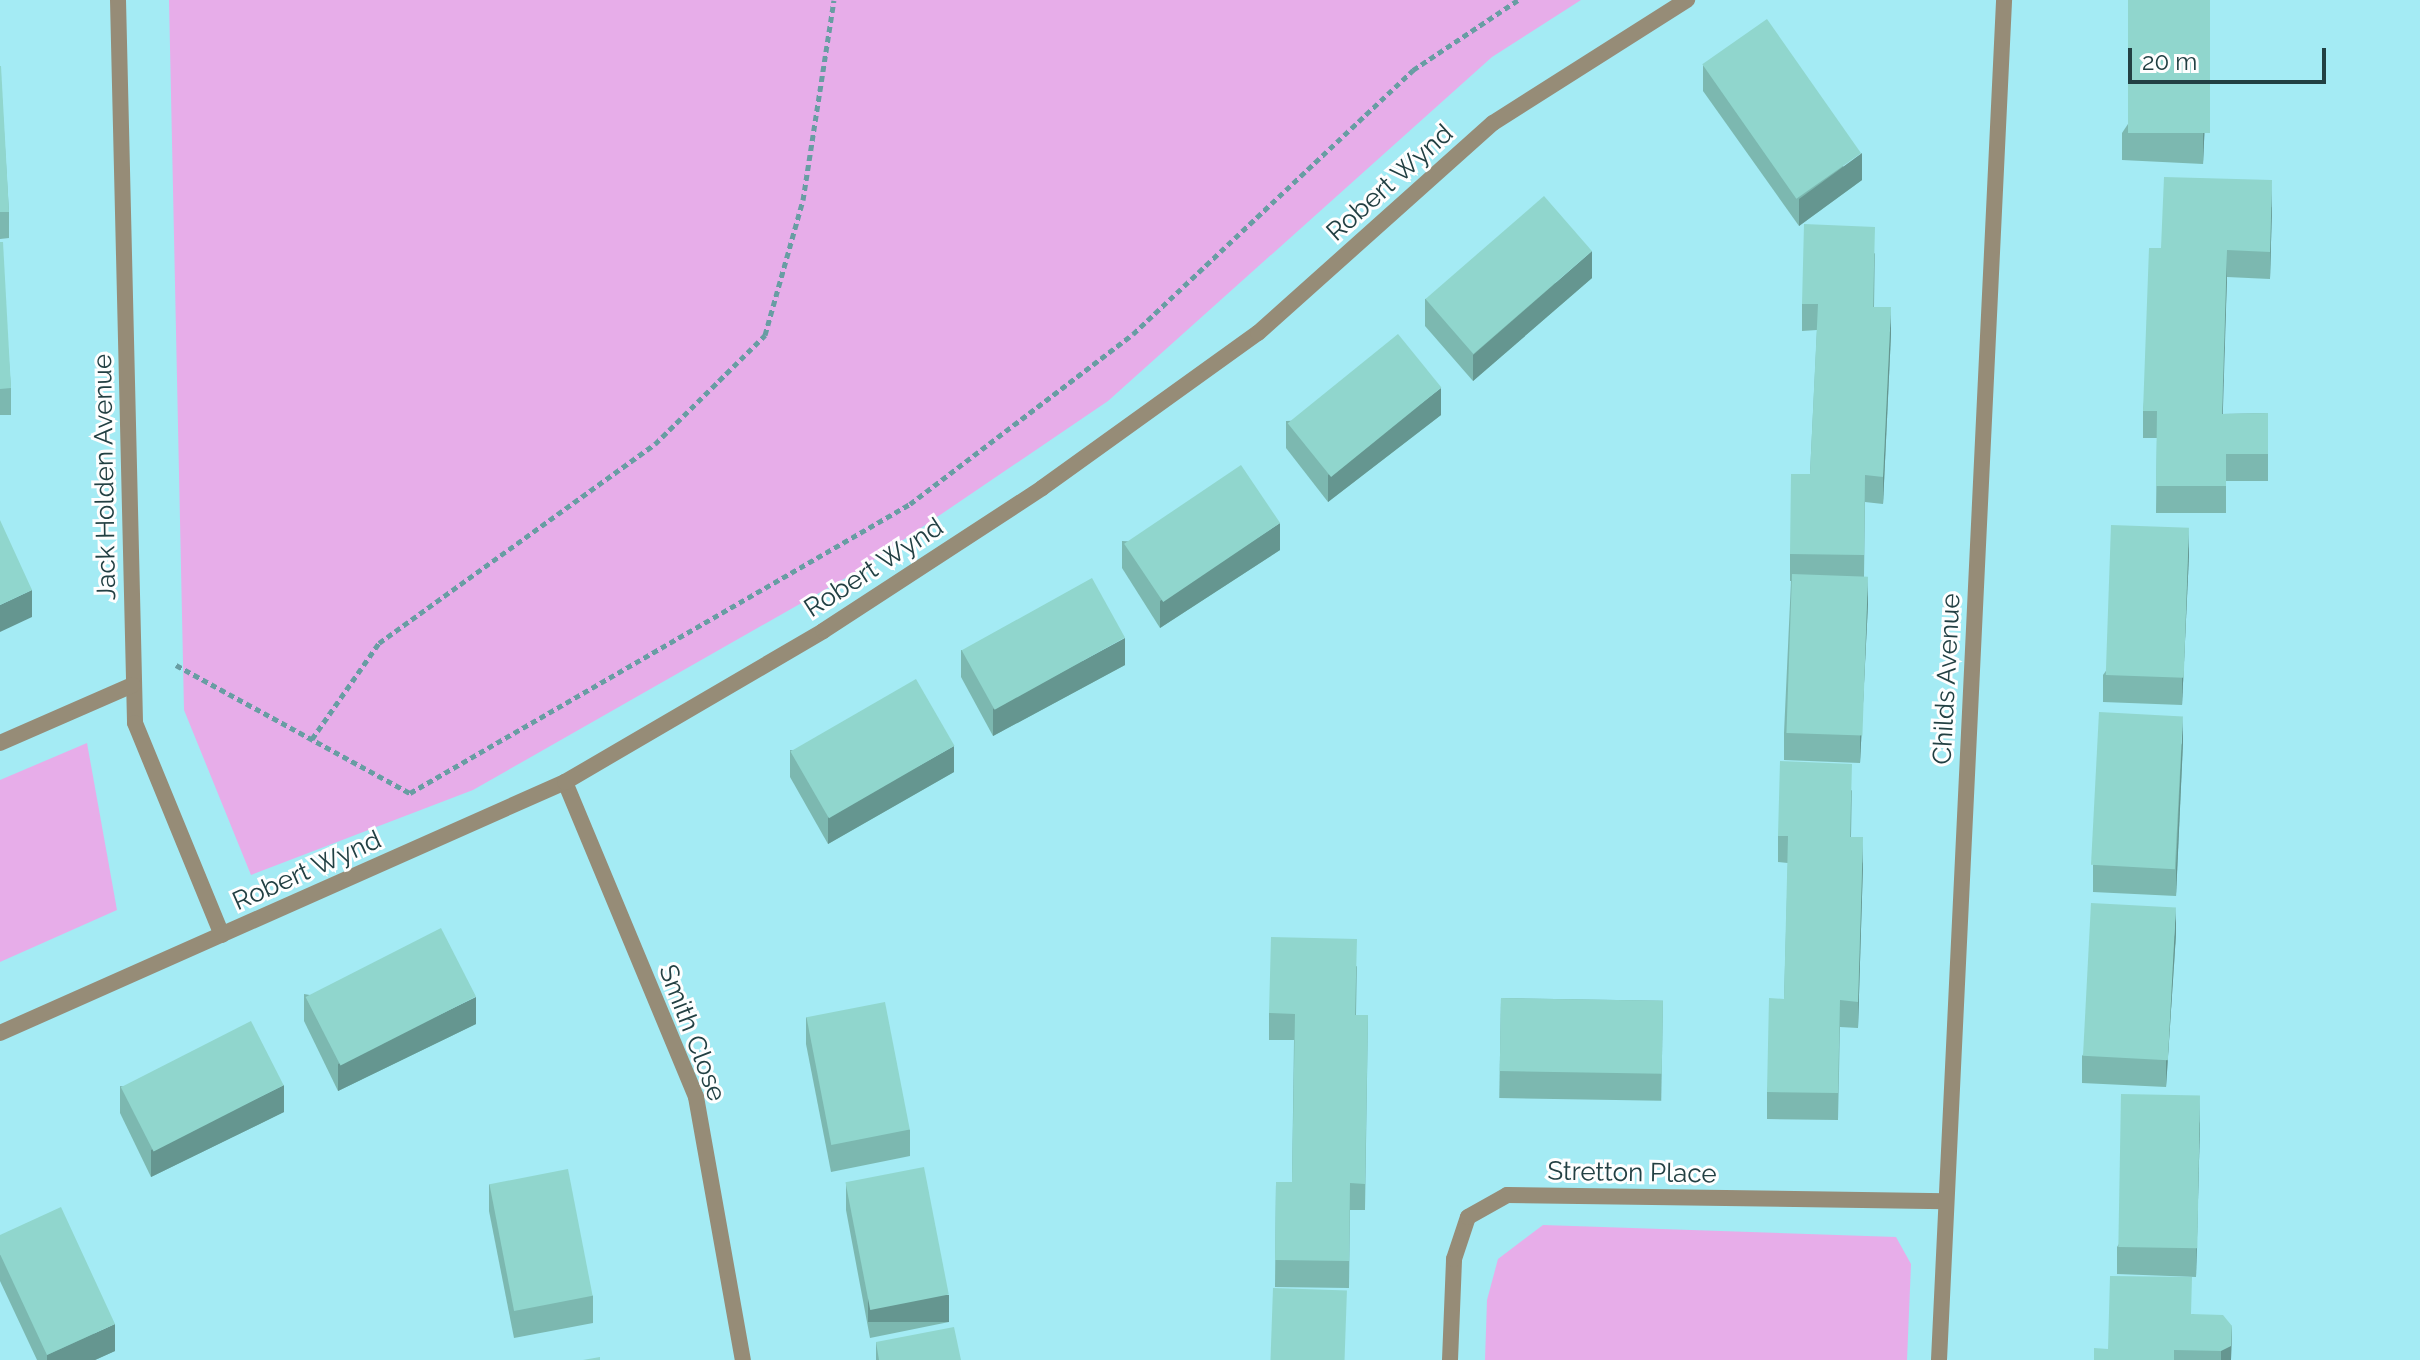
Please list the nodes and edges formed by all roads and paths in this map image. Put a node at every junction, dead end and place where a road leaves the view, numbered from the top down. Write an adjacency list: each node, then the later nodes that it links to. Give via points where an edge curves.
1 (118, 0): 6 (street, Jack Holden Avenue)
2 (834, 0): 8 (path, via 803,200 765,335 655,444 379,643)
3 (1518, 0): 8 (path, via 1413,70 1133,334 910,504 410,793)
4 (1687, 0): 10 (street, Robert Wynd, via 1493,123 1258,333 1042,488 823,631)
5 (2004, 0): 13 (street, Childs Avenue)
6 (133, 642): 7 (street, Jack Holden Avenue); 8 (path)
7 (133, 685): 9 (street); 11 (street, Jack Holden Avenue, via 135,723)
8 (312, 739)
9 (0, 743)
10 (565, 782): 11 (street, Robert Wynd); 14 (street, Smith Close, via 696,1097)
11 (222, 935): 12 (street, Robert Wynd)
12 (0, 1033)
13 (1946, 1201): 15 (street, Stretton Place, via 1507,1195 1468,1217 1454,1259); 16 (street, Childs Avenue)
14 (743, 1360)
15 (1450, 1360)
16 (1939, 1360)

